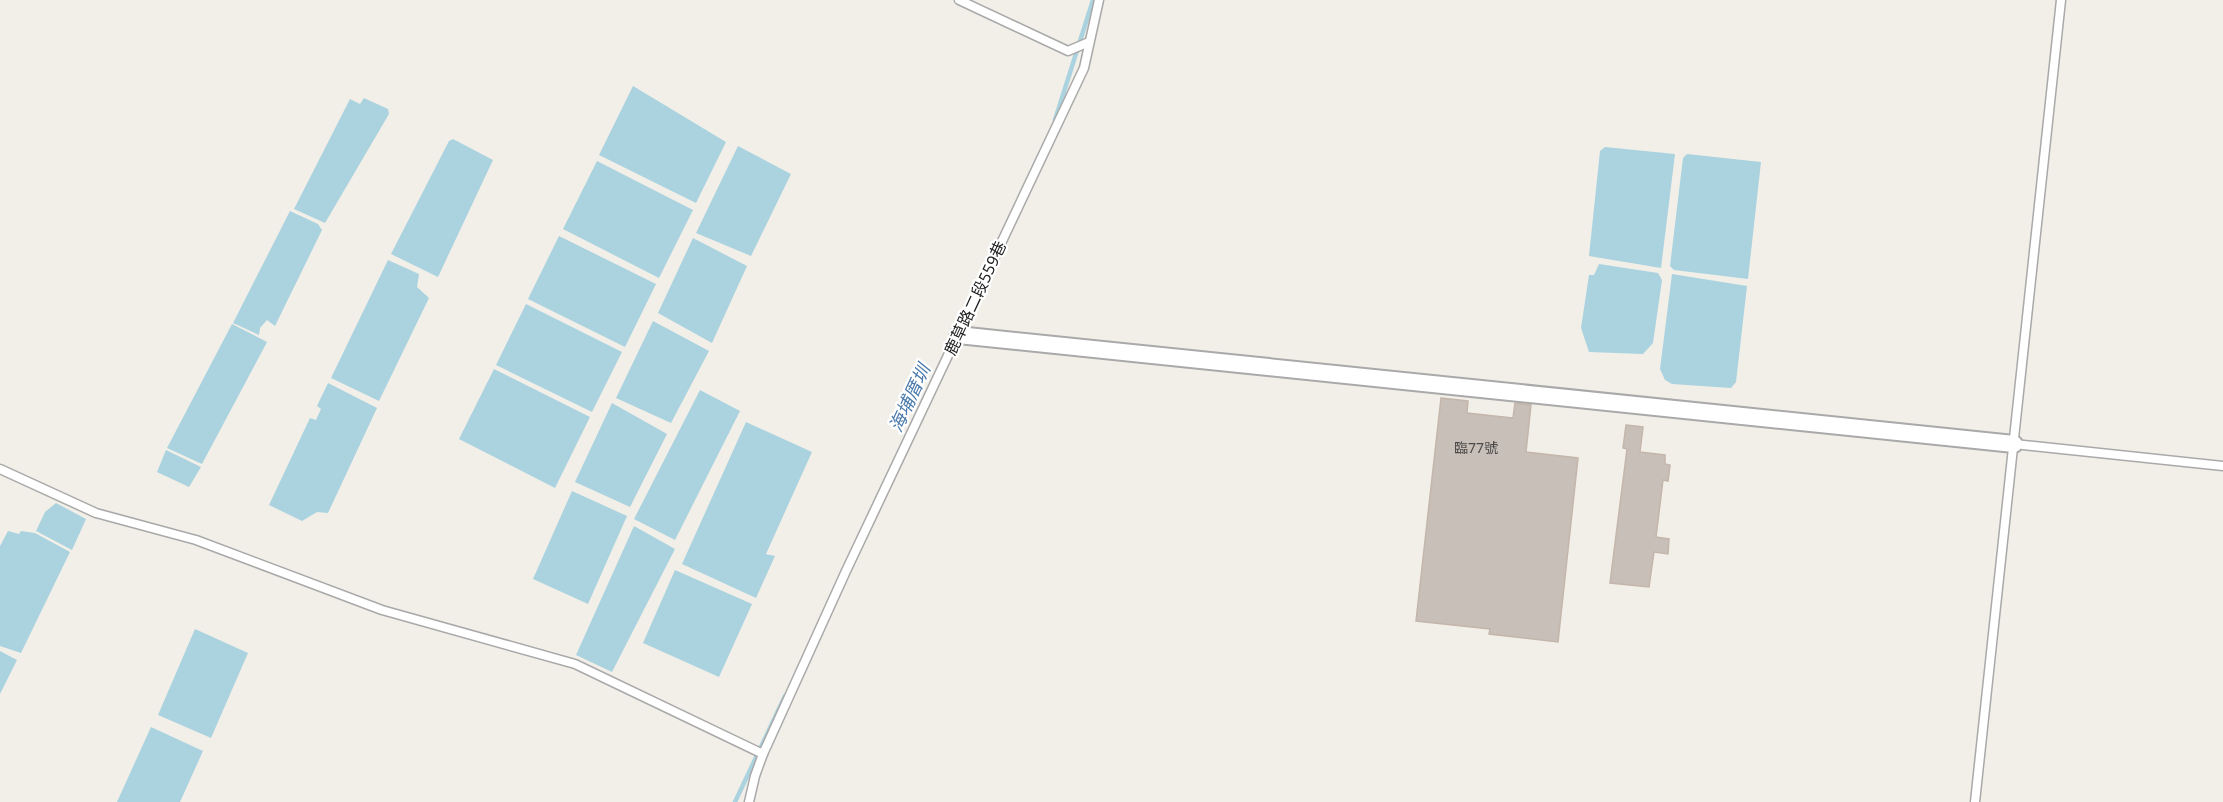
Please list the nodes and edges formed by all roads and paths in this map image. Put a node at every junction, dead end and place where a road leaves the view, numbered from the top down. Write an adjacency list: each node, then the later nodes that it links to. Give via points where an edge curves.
1 (958, 0): 4 (lane, via 1068,51)
2 (1099, 0): 4 (lane, 鹿草路二段559巷)
3 (2061, 0): 6 (lane)
4 (1089, 42): 5 (lane, 鹿草路二段559巷, via 1084,68)
5 (958, 335): 6 (street); 9 (lane, 鹿草路二段559巷)
6 (2014, 444): 7 (lane); 11 (lane)
7 (2223, 466)
8 (0, 470): 9 (lane, via 96,513 196,540 382,610 575,664)
9 (763, 754): 10 (lane, 鹿草路二段559巷)
10 (749, 802)
11 (1975, 802)

